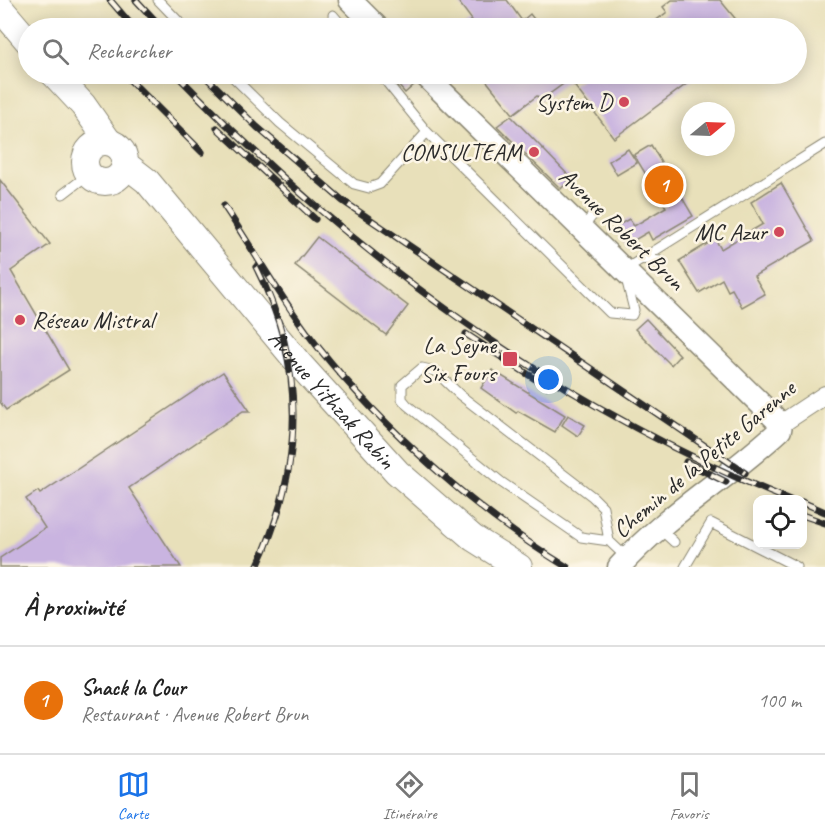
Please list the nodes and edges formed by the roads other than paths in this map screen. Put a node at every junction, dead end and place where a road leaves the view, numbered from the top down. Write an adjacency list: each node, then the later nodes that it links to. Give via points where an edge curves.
1 (158, 0): 5 (lane)
2 (350, 0): 7 (street)
3 (1, 12): 8 (main road)
4 (333, 15): 6 (lane)
5 (175, 18)
6 (336, 18)
7 (368, 18)
8 (18, 30)
9 (63, 84): 14 (main road)
10 (240, 84): 13 (lane, via 280,123 354,184 369,188 380,184)
11 (388, 84): 13 (lane)
12 (444, 84): 20 (street, Avenue Robert Brun)
13 (427, 132): 20 (lane, via 610,313 632,315)
14 (100, 144): 16 (main road, via 123,152); 17 (main road, via 85,162)
15 (825, 144): 20 (lane)
16 (121, 172): 17 (main road, via 101,182); 25 (main road, Avenue Yithzak Rabin, via 147,181 301,366 397,472 473,538)
17 (88, 174): 18 (lane)
18 (63, 194)
19 (661, 261): 20 (lane)
20 (632, 264): 22 (street, Avenue Robert Brun)
21 (825, 395): 22 (street, Chemin de la Petite Garenne)
22 (792, 413): 24 (street, Chemin de la Petite Garenne, via 760,448 709,486 667,536)
23 (609, 541): 23 (lane, via 603,507 593,497 461,396 435,371 422,369 402,385 402,399 407,405 501,482 581,537); 24 (lane)
24 (623, 563)
25 (519, 567)
26 (685, 567): 27 (lane, via 711,523)
27 (797, 567)

